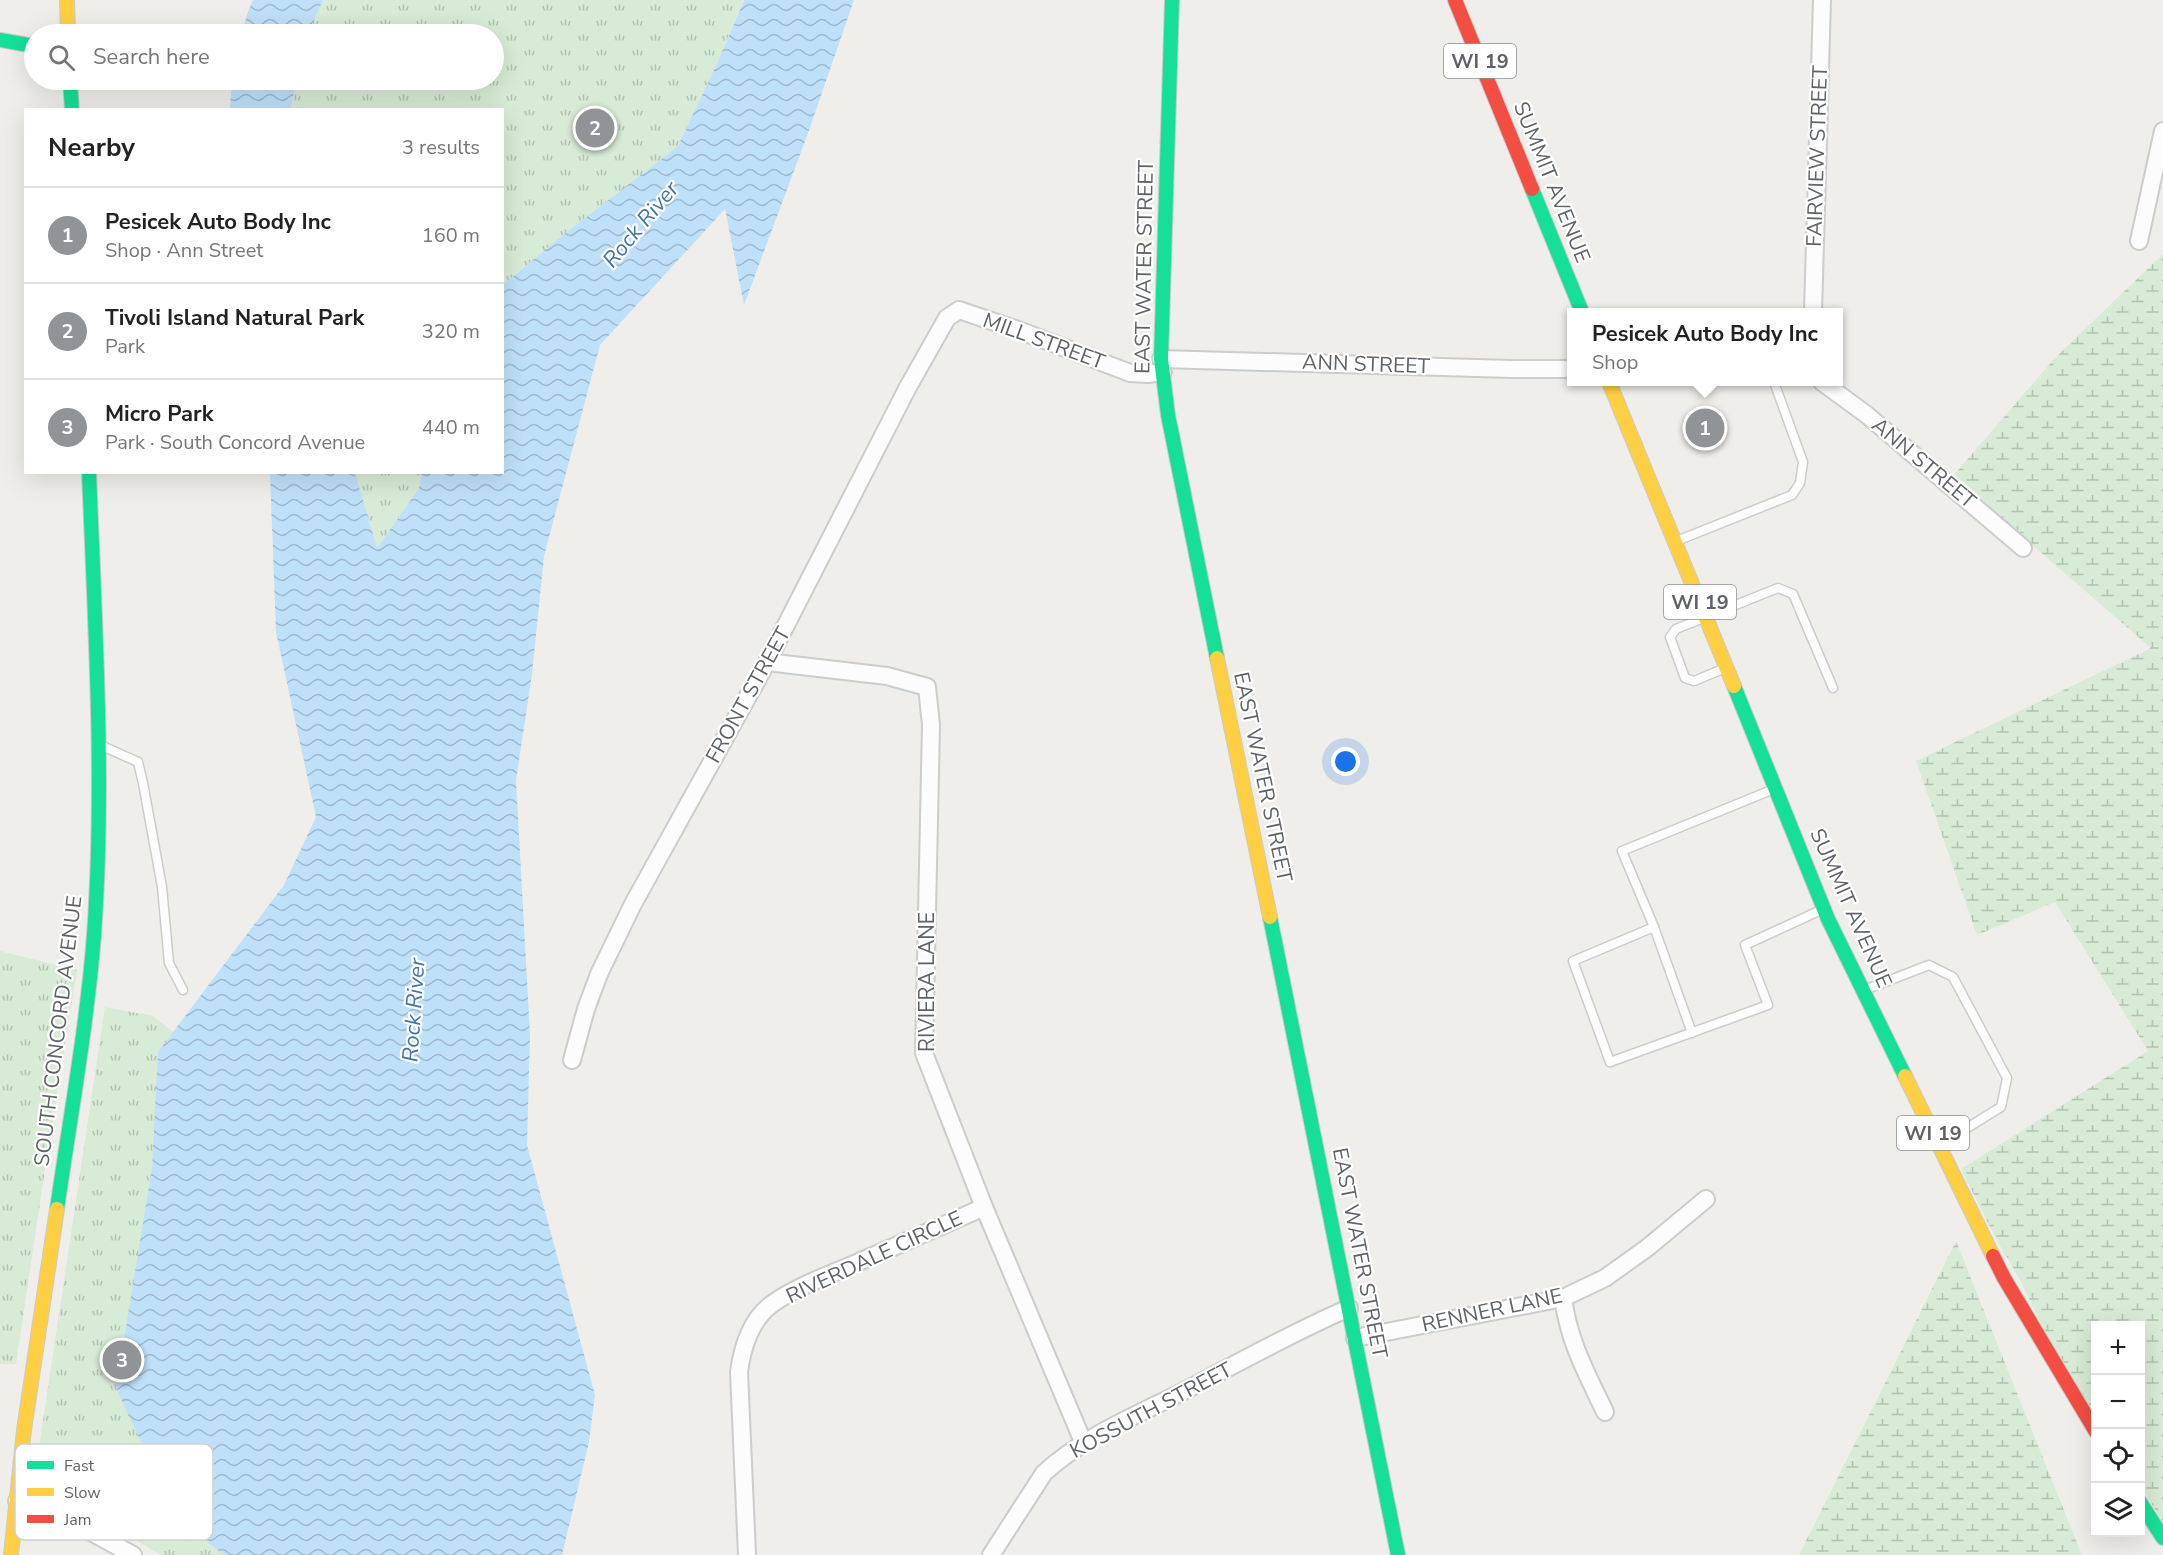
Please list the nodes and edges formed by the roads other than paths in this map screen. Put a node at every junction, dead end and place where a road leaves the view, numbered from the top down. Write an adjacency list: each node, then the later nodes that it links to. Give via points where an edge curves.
1 (67, 0): 5 (street)
2 (1172, 0): 15 (street, EAST WATER STREET)
3 (1455, 0): 12 (street, SUMMIT AVENUE / WI 19)
4 (1822, 0): 13 (street, FAIRVIEW STREET)
5 (68, 24)
6 (0, 40): 7 (street)
7 (24, 44)
8 (71, 90): 9 (street)
9 (72, 108)
10 (2163, 131): 11 (street)
11 (2139, 241)
12 (1580, 308)
13 (1813, 308)
14 (937, 336): 15 (street, MILL STREET, via 947,318 959,310 1130,373 1148,374); 24 (street, FRONT STREET)
15 (1162, 366): 16 (street, ANN STREET); 39 (street, EAST WATER STREET, via 1168,415)
16 (1567, 369)
17 (1611, 386): 21 (street, SUMMIT AVENUE / WI 19)
18 (1776, 386): 21 (lane, via 1803,462 1800,483 1792,495)
19 (1829, 386): 22 (street, ANN STREET)
20 (89, 474): 27 (street, SOUTH CONCORD AVENUE)
21 (1676, 541): 23 (street, SUMMIT AVENUE / WI 19)
22 (2023, 548)
23 (1706, 617): 25 (street, SUMMIT AVENUE / WI 19); 25 (lane, via 1676,629 1671,637 1685,678 1694,681); 26 (lane, via 1778,588 1793,594)
24 (767, 662): 34 (street, FRONT STREET, via 633,904 599,974); 37 (street, RIVIERA LANE, via 887,676 927,687 931,725 924,1053)
25 (1726, 667): 28 (street, SUMMIT AVENUE / WI 19)
26 (1833, 687)
27 (100, 744): 31 (lane, via 138,762 162,887 169,963); 43 (street, SOUTH CONCORD AVENUE, via 98,882 88,1000)
28 (1776, 788): 29 (street, SUMMIT AVENUE / WI 19); 30 (lane, via 1622,851)
29 (1824, 909): 32 (street, SUMMIT AVENUE / WI 19); 33 (lane, via 1745,945 1768,1005)
30 (1654, 927): 33 (lane); 33 (lane, via 1573,962 1610,1062)
31 (183, 990)
32 (1864, 991): 35 (street, SUMMIT AVENUE / WI 19); 35 (lane, via 1929,965 1953,977 2007,1078 2001,1107)
33 (1692, 1033)
34 (572, 1060)
35 (1939, 1146): 42 (street, SUMMIT AVENUE / WI 19, via 2004,1278)
36 (1706, 1199): 38 (street, RENNER LANE, via 1605,1278)
37 (984, 1207): 44 (street, RIVIERA LANE); 51 (street, RIVERDALE CIRCLE, via 816,1280 771,1304 760,1317 741,1355 739,1372)
38 (1563, 1298): 40 (street, RENNER LANE); 41 (street, via 1566,1324)
39 (1349, 1308): 40 (street, EAST WATER STREET); 44 (street, KOSSUTH STREET, via 1303,1328)
40 (1356, 1338): 53 (street, EAST WATER STREET)
41 (1605, 1412)
42 (2094, 1429)
43 (22, 1444)
44 (1083, 1444): 52 (street, KOSSUTH STREET, via 1044,1473)
45 (15, 1510): 49 (street, SOUTH CONCORD AVENUE)
46 (2145, 1510): 47 (street)
47 (2163, 1538)
48 (106, 1540): 50 (street)
49 (10, 1555)
50 (133, 1555)
51 (747, 1555)
52 (991, 1555)
53 (1398, 1555)

